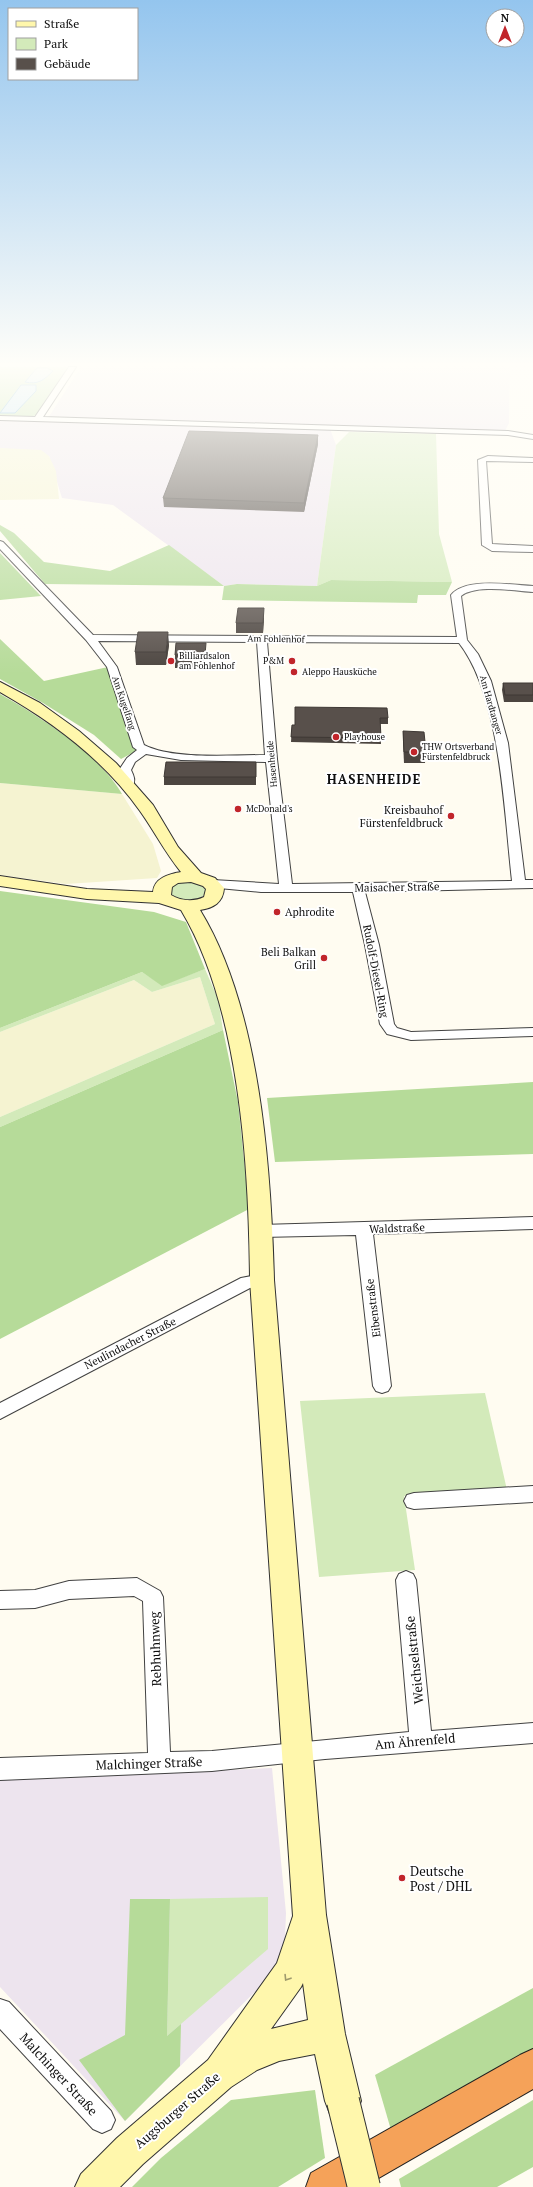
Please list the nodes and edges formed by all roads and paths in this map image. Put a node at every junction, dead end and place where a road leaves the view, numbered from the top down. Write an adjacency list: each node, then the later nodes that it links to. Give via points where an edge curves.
1 (483, 469): 3 (street, via 487,545 492,548)
2 (0, 544): 5 (street, Am Kugelfang)
3 (533, 549)
4 (533, 589): 7 (street, Am Hardtanger, via 466,588 458,591 456,602)
5 (90, 638): 6 (street, Am Fohlenhof); 9 (street, Am Kugelfang, via 112,667 139,747)
6 (262, 639): 7 (street, Am Fohlenhof); 10 (street, Hasenheide)
7 (462, 640): 15 (street, Am Hardtanger, via 473,654 486,681 502,743)
8 (0, 686): 11 (street, via 35,706 73,734)
9 (143, 751): 10 (street, via 166,756); 11 (street, via 130,760 125,770 129,779)
10 (271, 759): 18 (street, Hasenheide)
11 (128, 785): 12 (street, via 147,810)
12 (171, 850): 13 (street); 17 (street)
13 (194, 876): 17 (street); 20 (street, via 204,878)
14 (0, 881): 17 (street, via 114,896)
15 (519, 884): 16 (street, Maisacher Straße); 19 (street, Maisacher Straße)
16 (533, 884)
17 (166, 888): 20 (street, via 173,904)
18 (286, 888): 19 (street, Maisacher Straße); 20 (street, Maisacher Straße, via 261,888)
19 (358, 888): 21 (street, Rudolf-Diesel-Ring, via 387,1024 392,1031 411,1036)
20 (205, 897): 24 (street, via 205,934 229,1001 249,1098)
21 (533, 1032)
22 (533, 1223): 23 (street, Waldstraße)
23 (364, 1229): 24 (street, Waldstraße); 26 (street, Eibenstraße)
24 (261, 1231): 25 (street)
25 (262, 1280): 27 (street, Neulindacher Straße, via 247,1282); 34 (street)
26 (382, 1386)
27 (0, 1412)
28 (533, 1494): 29 (street)
29 (414, 1501)
30 (406, 1580): 33 (street, Weichselstraße)
31 (0, 1600): 35 (street, Rebhuhnweg, via 35,1599 69,1590 137,1587 153,1597)
32 (533, 1733): 33 (street, Am Ährenfeld)
33 (421, 1740): 34 (street, Am Ährenfeld)
34 (297, 1752): 35 (street, Malchinger Straße, via 212,1761); 37 (street)
35 (159, 1763): 36 (street, Malchinger Straße)
36 (0, 1768)
37 (309, 1915): 39 (street); 41 (street, one-way to 41, via 296,1961 289,1975)
38 (0, 2011): 42 (street, Malchinger Straße)
39 (328, 2034): 41 (street, Augsburger Straße, via 278,2044 245,2058); 45 (street, bridge)
40 (533, 2068): 44 (highway)
41 (218, 2074): 43 (street, Augsburger Straße)
42 (102, 2120)
43 (94, 2187)
44 (325, 2187)
45 (364, 2187)

